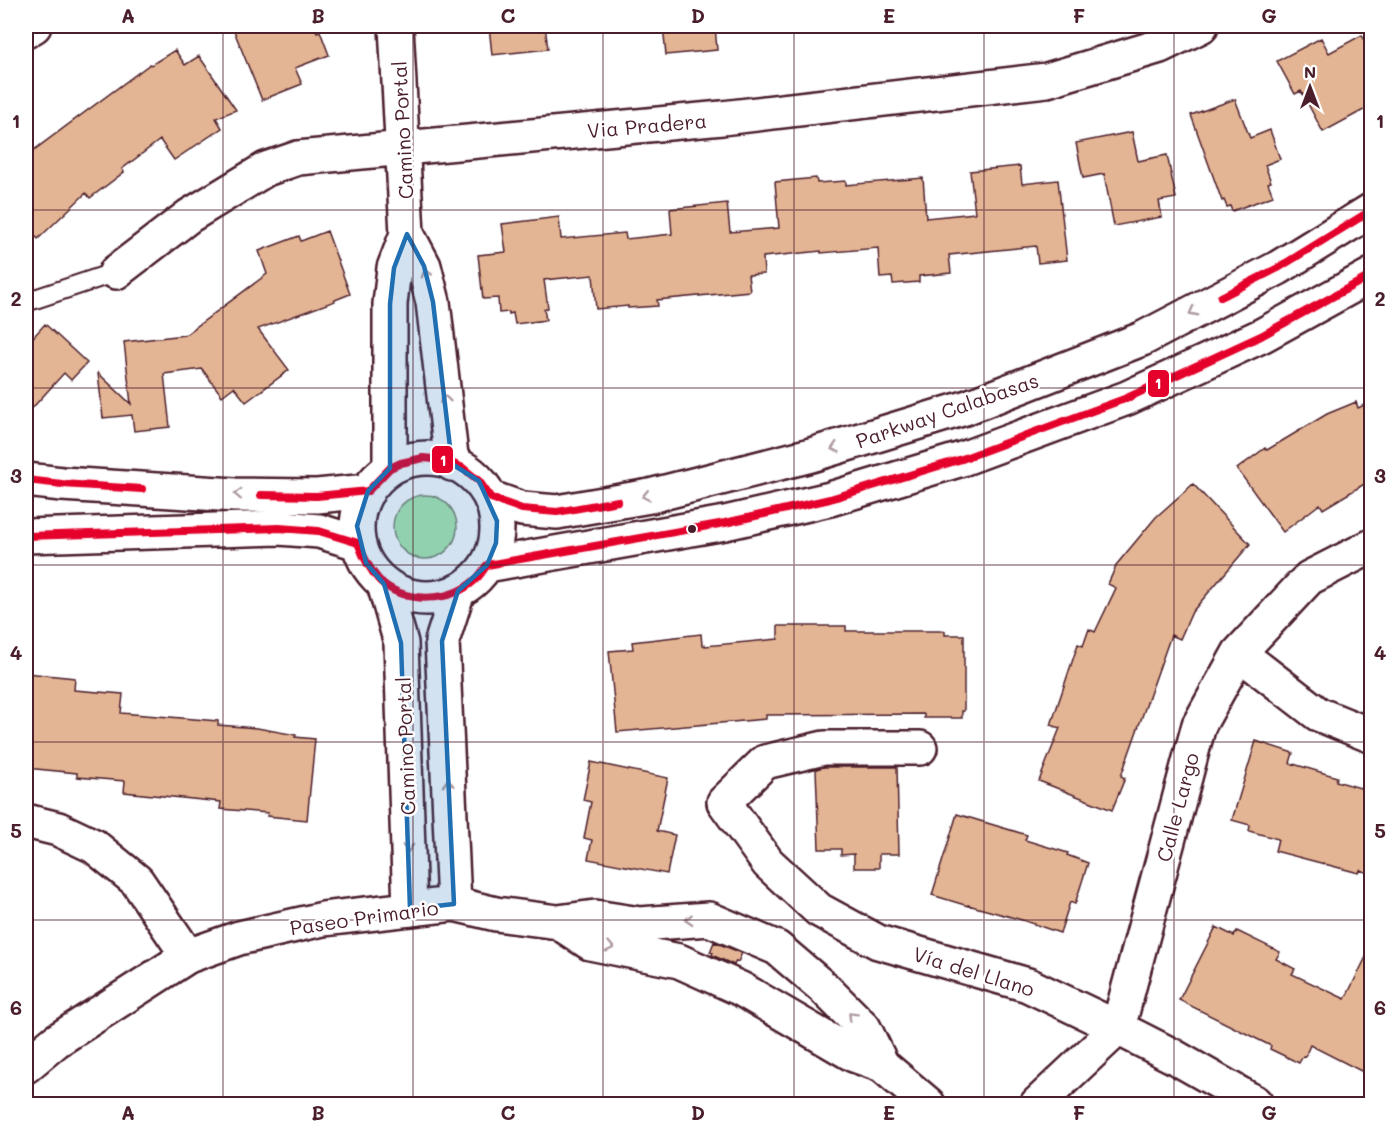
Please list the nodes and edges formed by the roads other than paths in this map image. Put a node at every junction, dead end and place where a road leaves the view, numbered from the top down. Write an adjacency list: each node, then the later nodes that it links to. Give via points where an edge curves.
1 (34, 26): 4 (street)
2 (396, 26): 5 (street, Camino Portal)
3 (1201, 26): 5 (street, Via Pradera, via 1160,46 1047,80 722,118)
4 (26, 31)
5 (402, 148): 7 (street, Camino Portal); 8 (street, Via Pradera, via 298,158 266,169 189,216)
6 (1371, 210): 16 (street, Parkway Calabasas, one-way to 16, via 1278,268 1142,339 965,408 811,455 650,496 557,512 522,509)
7 (407, 234): 11 (street, Camino Portal, one-way to 7, via 424,266); 12 (street, Camino Portal, via 394,268)
8 (116, 272): 10 (lane)
9 (1371, 275): 20 (street, via 1261,336 1127,398 962,459 830,499 725,523)
10 (26, 302)
11 (439, 352): 12 (street, via 428,343 414,341); 13 (street, Camino Portal, one-way to 11)
12 (390, 356): 15 (street, Camino Portal)
13 (452, 464): 15 (street, via 423,458 401,463); 16 (street, via 480,481)
14 (26, 480): 15 (street, one-way to 14, via 317,496 235,495)
15 (379, 480): 18 (street, via 360,508)
16 (491, 498): 20 (street, via 497,520 496,543)
17 (26, 536): 18 (street, via 279,528 319,531)
18 (358, 543): 21 (street, via 366,563)
19 (1371, 546): 23 (street, Calle Largo, via 1310,578)
20 (487, 565): 22 (street, via 474,581)
21 (384, 584): 22 (street, via 418,598); 28 (street, Camino Portal, one-way to 28, via 401,643)
22 (458, 591): 27 (street, Camino Portal, one-way to 22, via 442,641)
23 (1239, 653): 24 (street, via 1318,714); 31 (street, Calle Largo, via 1199,725)
24 (1371, 736)
25 (920, 748): 31 (street, Vía del Llano, via 824,748 765,762 724,802 768,863 819,910 878,942 1028,985)
26 (26, 821): 30 (street, via 58,829 94,846 138,881)
27 (454, 904): 28 (street, Paseo Primario); 29 (street, Paseo Primario)
28 (411, 909): 30 (street, Paseo Primario, via 323,919 239,938)
29 (558, 922): 32 (street, Paseo Primario, one-way to 32, via 590,942 679,961 741,989 854,1054); 32 (street, Paseo Primario, one-way to 29, via 864,1028 777,948 709,919 640,924 595,916)
30 (188, 956): 33 (street, Paseo Primario, via 56,1041)
31 (1118, 1028): 35 (street); 36 (street, Vía del Llano)
32 (882, 1065): 34 (street, Paseo Primario)
33 (26, 1066)
34 (928, 1104)
35 (1037, 1104)
36 (1256, 1104)

